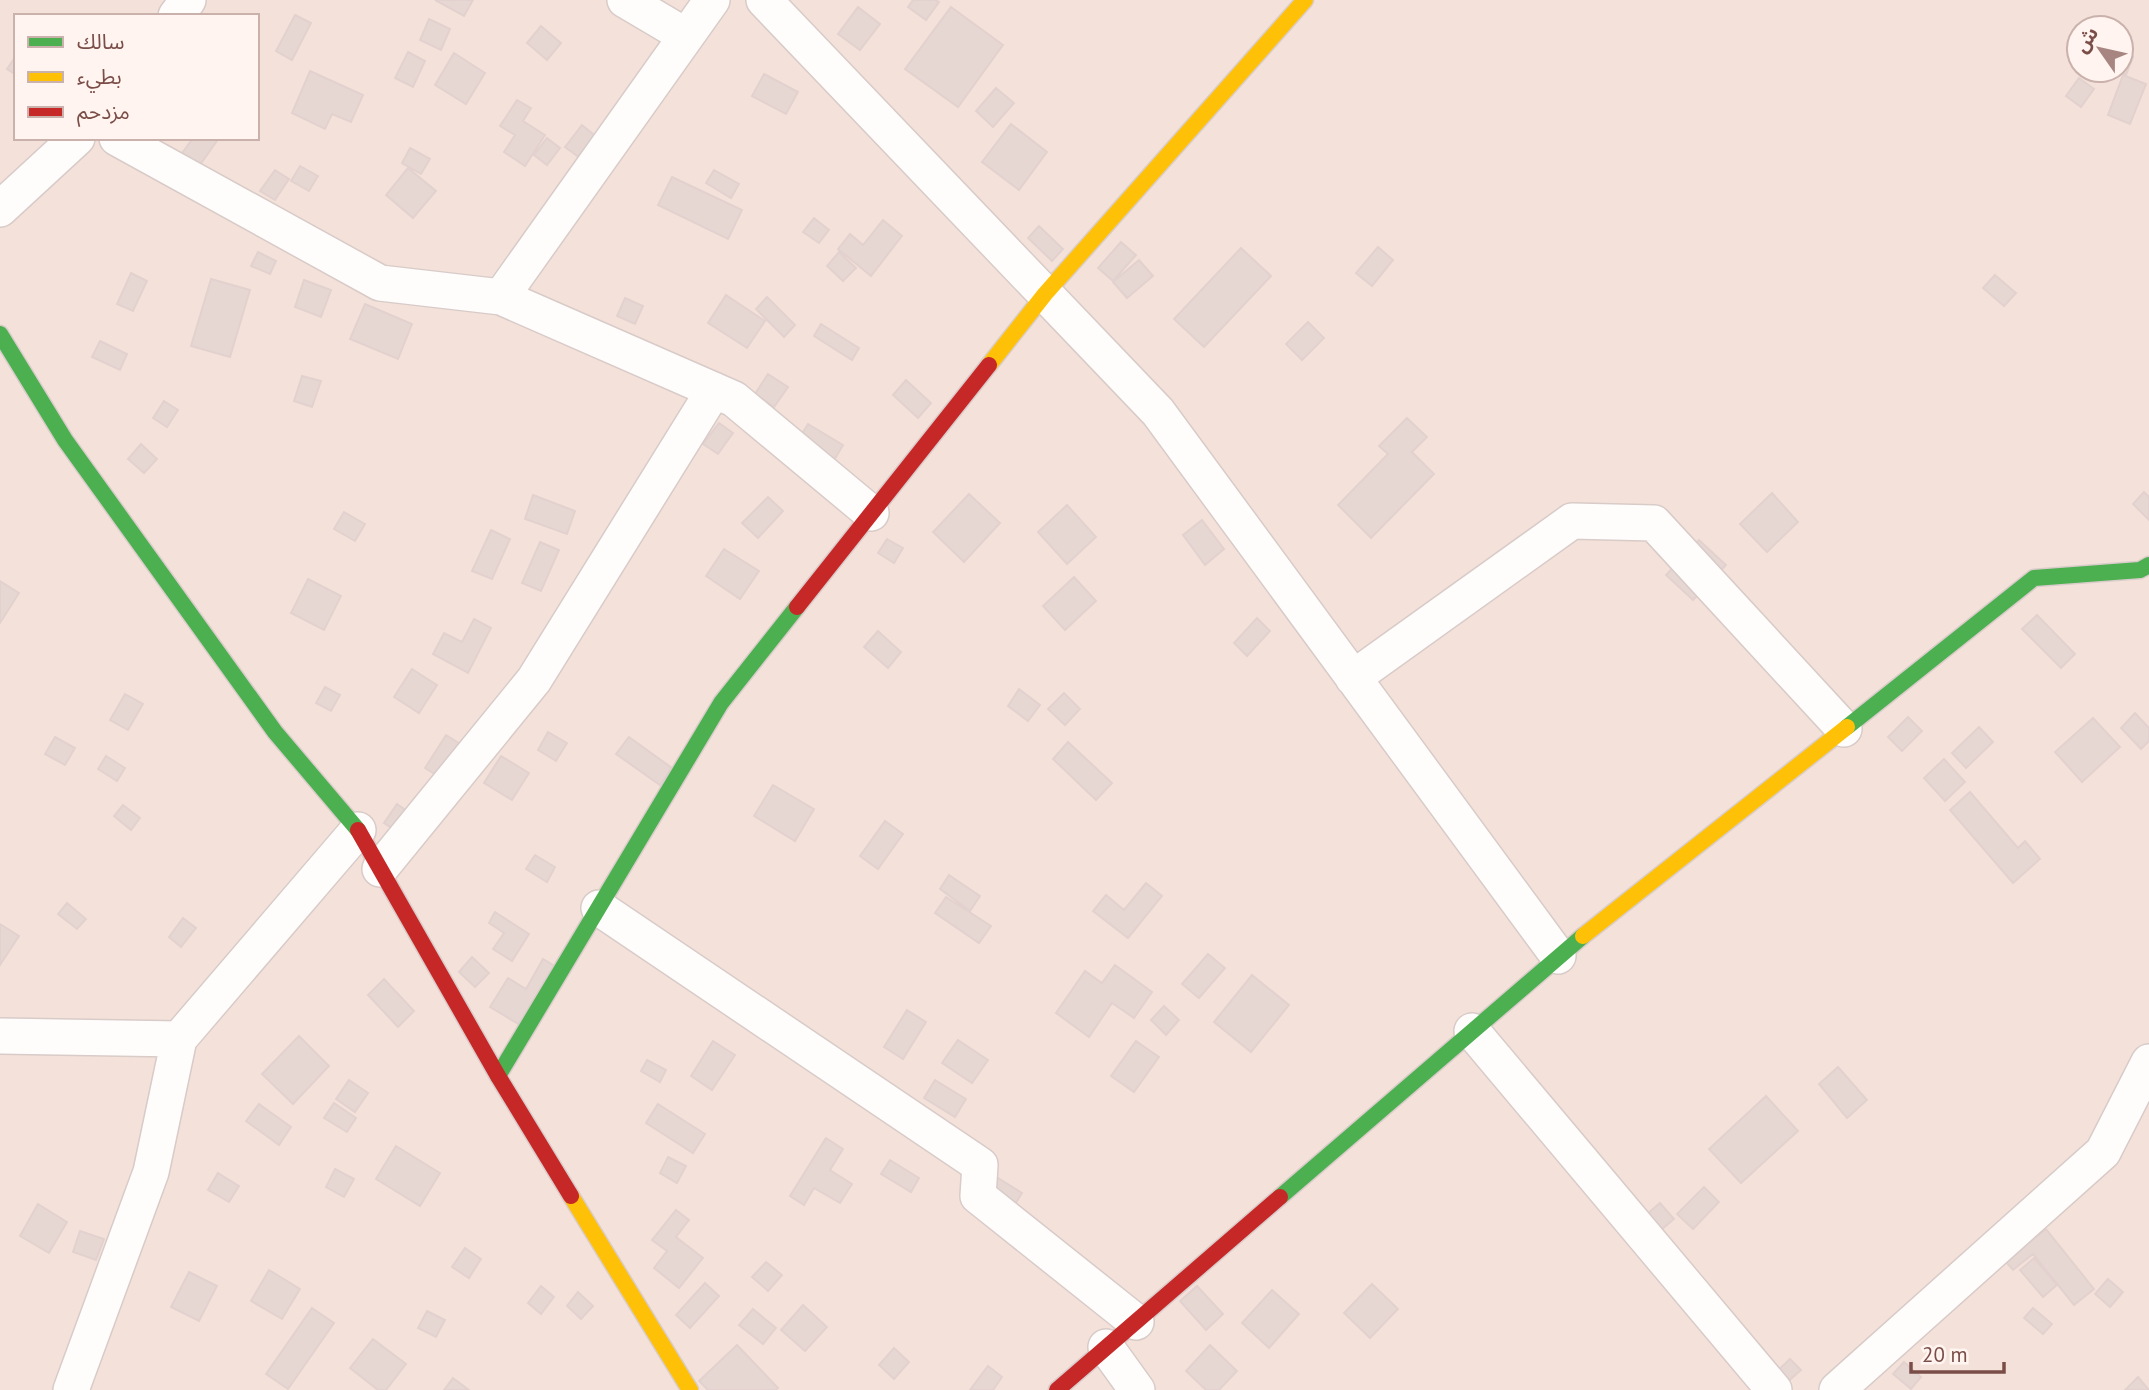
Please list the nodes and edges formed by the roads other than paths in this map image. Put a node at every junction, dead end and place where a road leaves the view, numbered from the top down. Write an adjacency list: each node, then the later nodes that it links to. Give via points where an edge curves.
1 (625, 0): 5 (street)
2 (712, 0): 5 (street)
3 (764, 0): 9 (street)
4 (1305, 0): 9 (street)
5 (686, 36): 10 (street)
6 (75, 140): 8 (street)
7 (121, 140): 10 (street, via 380,283)
8 (0, 209)
9 (1045, 293): 13 (street); 15 (street, via 1158,412)
10 (501, 297): 12 (street)
11 (0, 334): 17 (street, via 65,440 275,732)
12 (714, 390): 13 (street, via 734,399); 18 (street, via 534,680)
13 (871, 513): 19 (street, via 721,703)
14 (2149, 565): 16 (street, via 2140,570 2034,578)
15 (1353, 678): 16 (street, via 1572,521 1654,523); 20 (street)
16 (1844, 729): 20 (street)
17 (358, 830): 18 (street); 23 (street)
18 (380, 869): 25 (street)
19 (599, 908): 25 (street); 26 (street, via 980,1165 978,1196)
20 (1558, 956): 21 (street)
21 (1472, 1031): 26 (street); 32 (street)
22 (0, 1036): 23 (street)
23 (179, 1039): 28 (street, via 151,1172)
24 (2149, 1062): 33 (street, via 2103,1152)
25 (498, 1076): 29 (street)
26 (1136, 1322): 27 (street)
27 (1106, 1348): 30 (street); 31 (street)
28 (71, 1390)
29 (690, 1390)
30 (1057, 1390)
31 (1137, 1390)
32 (1774, 1390)
33 (1837, 1390)

